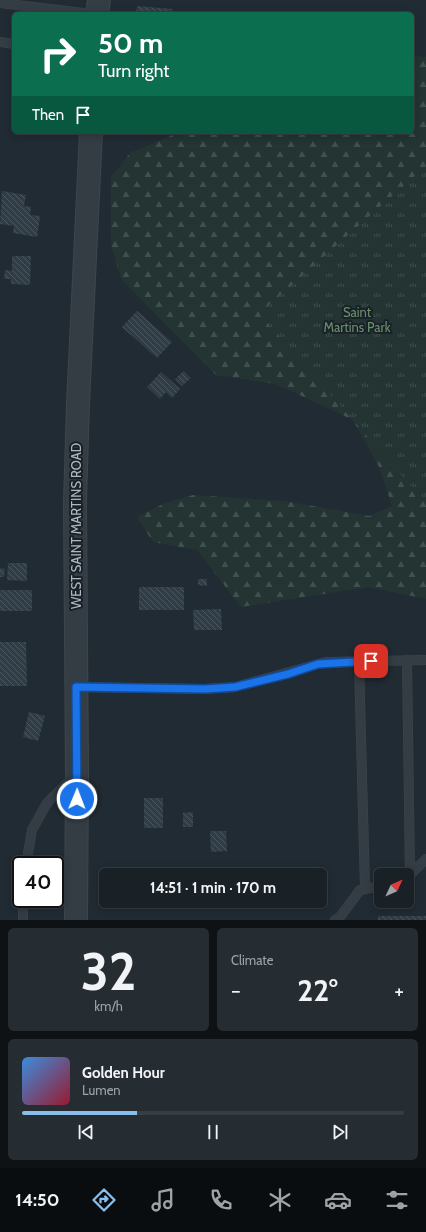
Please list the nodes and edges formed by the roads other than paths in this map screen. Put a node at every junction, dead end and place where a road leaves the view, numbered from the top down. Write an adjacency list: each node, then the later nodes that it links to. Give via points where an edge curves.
1 (99, 0): 4 (street)
2 (0, 3): 3 (lane)
3 (75, 12)
4 (97, 12)
5 (0, 42): 6 (lane)
6 (12, 44)
7 (91, 134): 11 (street, WEST SAINT MARTINS ROAD, via 75,502)
8 (407, 660): 9 (lane); 10 (lane); 15 (lane)
9 (426, 660)
10 (359, 662): 11 (lane, via 326,662 235,687); 18 (lane)
11 (76, 687): 12 (street, WEST SAINT MARTINS ROAD)
12 (77, 773): 13 (lane, via 47,803 32,830); 21 (street, WEST SAINT MARTINS ROAD)
13 (28, 856)
14 (426, 859): 16 (lane)
15 (409, 868)
16 (414, 872)
17 (374, 887): 18 (lane)
18 (365, 889): 22 (lane, via 360,890)
19 (23, 908): 20 (lane)
20 (23, 920)
21 (76, 920)
22 (335, 920)

